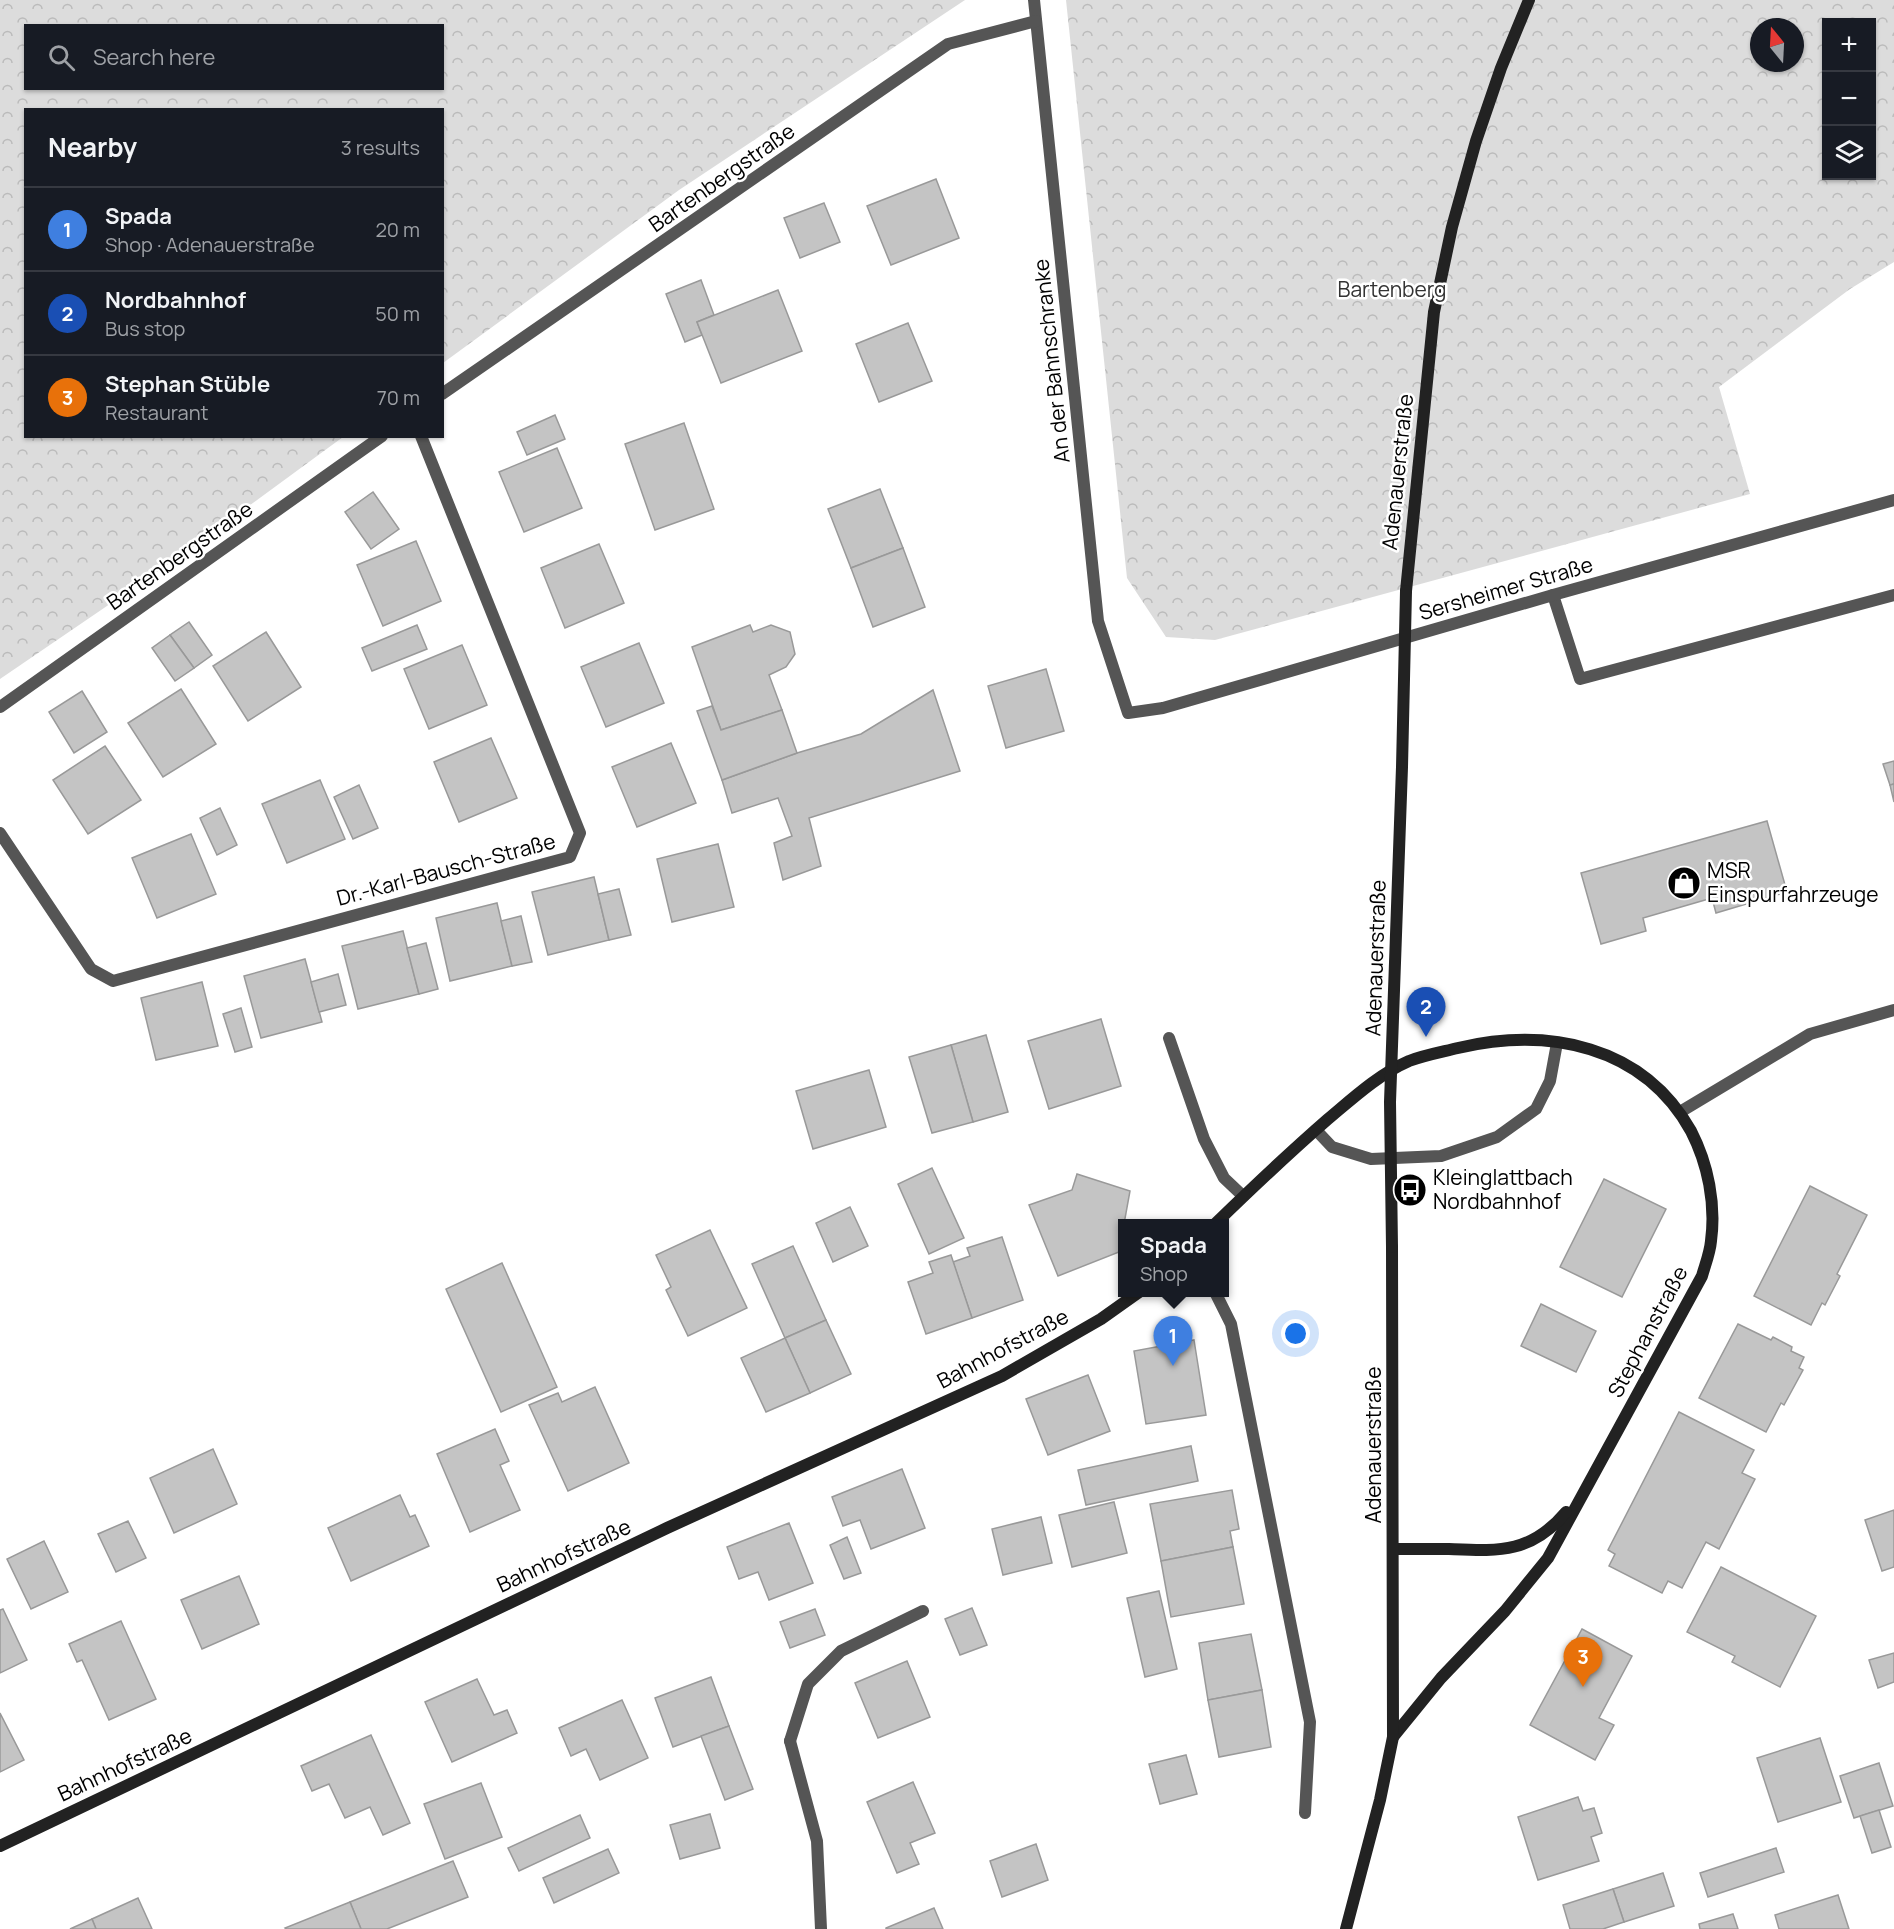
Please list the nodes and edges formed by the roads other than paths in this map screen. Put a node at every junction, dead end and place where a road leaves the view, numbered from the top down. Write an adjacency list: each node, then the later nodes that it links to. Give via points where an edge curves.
1 (1034, 0): 3 (street, An der Bahnschranke)
2 (1529, 0): 23 (main road, Adenauerstraße, bridge, via 1476,141 1434,312 1406,591 1390,1102)
3 (1036, 21): 4 (street, Bartenbergstraße, via 948,44); 11 (street, An der Bahnschranke, via 1098,621)
4 (444, 393)
5 (379, 438): 10 (street, Bartenbergstraße)
6 (422, 438): 12 (street, Dr.-Karl-Bausch-Straße, via 580,833 570,857 113,981 91,969)
7 (1894, 500): 8 (street, Sersheimer Straße)
8 (1553, 595): 9 (street, via 1580,679); 11 (street, Sersheimer Straße, via 1163,708)
9 (1894, 595)
10 (0, 707)
11 (1128, 713)
12 (0, 833)
13 (1894, 1010): 16 (street, via 1810,1034)
14 (1169, 1038): 18 (street, via 1204,1139 1224,1178)
15 (1557, 1043): 16 (main road, via 1609,1055 1642,1073); 17 (main road, via 1483,1042 1408,1062 1364,1089); 17 (street, via 1550,1081 1536,1108 1497,1137 1441,1156 1371,1159 1332,1147)
16 (1680, 1112): 22 (main road, Stephanstraße, via 1700,1148 1711,1189 1711,1241 1702,1276)
17 (1316, 1130): 18 (main road)
18 (1243, 1196): 19 (main road)
19 (1220, 1219)
20 (1133, 1297): 27 (main road, Bahnhofstraße, via 1002,1376 667,1528)
21 (1217, 1297): 26 (street, via 1230,1324 1310,1722)
22 (1582, 1493): 23 (main road, via 1556,1524 1533,1541 1514,1547 1495,1551); 25 (main road, via 1548,1558)
23 (1393, 1549): 25 (main road, Adenauerstraße)
24 (923, 1611): 28 (street, via 841,1651 808,1684 790,1741 817,1841)
25 (1393, 1737): 29 (main road, Adenauerstraße)
26 (1305, 1813)
27 (0, 1846)
28 (821, 1929)
29 (1346, 1929)

